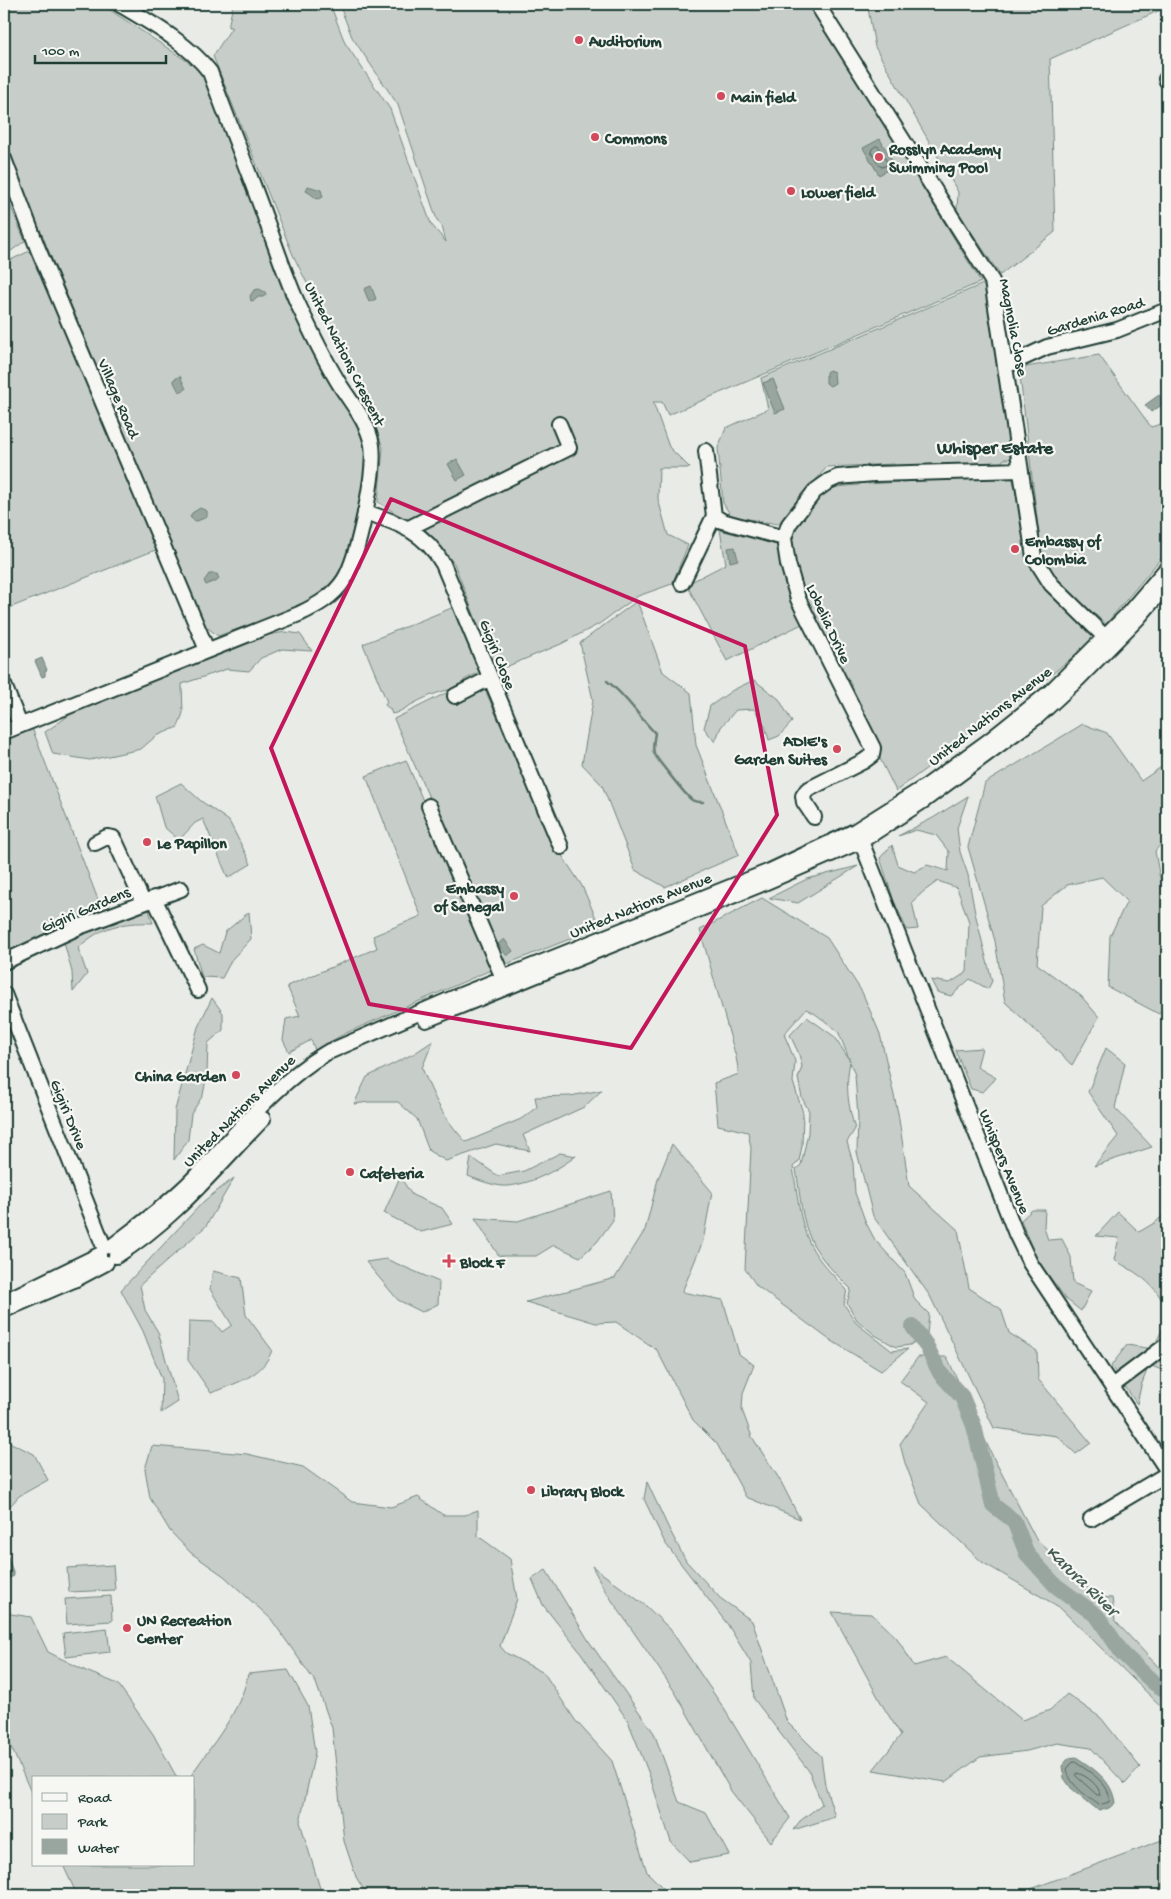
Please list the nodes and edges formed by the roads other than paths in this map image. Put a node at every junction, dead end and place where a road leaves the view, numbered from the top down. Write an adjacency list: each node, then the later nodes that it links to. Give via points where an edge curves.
1 (119, 4): 9 (street, United Nations Crescent, via 153,24 201,60 210,72 296,301 369,434 372,474)
2 (817, 4): 5 (street, Magnolia Close, via 992,281)
3 (5, 168): 17 (street, Village Road)
4 (1167, 310): 5 (street, Gardenia Road, via 1117,330 1047,347)
5 (1006, 366): 8 (street, Magnolia Close)
6 (559, 424): 11 (street, via 569,448)
7 (706, 451): 10 (street)
8 (1020, 470): 12 (street, via 838,477 816,491 794,517); 16 (street, Magnolia Close, via 1034,557 1051,584)
9 (365, 512): 11 (street, Gigiri Close); 17 (street, United Nations Crescent, via 348,572 326,600)
10 (714, 516): 12 (street); 14 (street)
11 (407, 529): 18 (street, Gigiri Close, via 422,537 443,564)
12 (784, 538): 24 (street, Lobelia Drive, via 798,599 873,748 872,755 864,761 807,790 804,802)
13 (1167, 568): 16 (street, United Nations Avenue)
14 (682, 583)
15 (1167, 584): 16 (street, United Nations Avenue)
16 (1108, 641): 25 (street, United Nations Avenue, via 1078,679 1038,716 923,801)
17 (207, 650): 21 (street, United Nations Crescent)
18 (490, 678): 20 (street); 27 (street, Gigiri Close)
19 (4, 685): 21 (street)
20 (455, 696)
21 (20, 725): 22 (street, United Nations Crescent)
22 (4, 732)
23 (429, 806): 32 (street)
24 (814, 818)
25 (858, 836): 30 (street, United Nations Avenue, via 757,886); 39 (street, Whispers Avenue, via 1016,1234 1034,1270)
26 (95, 843): 29 (street, via 107,837 113,838)
27 (561, 847)
28 (181, 889): 29 (street, Gigiri Gardens)
29 (148, 900): 31 (street, Gigiri Gardens); 33 (street)
30 (579, 952): 32 (street, United Nations Avenue); 35 (street, United Nations Avenue, via 321,1066 295,1086 178,1208 135,1244)
31 (4, 962)
32 (503, 978): 35 (street, United Nations Avenue, via 350,1041 310,1062 256,1112 192,1181)
33 (198, 990)
34 (4, 994): 35 (street, Gigiri Drive)
35 (107, 1254): 36 (street, United Nations Avenue); 37 (street, United Nations Avenue, via 76,1279)
36 (4, 1301)
37 (4, 1310)
38 (1164, 1347): 39 (street)
39 (1112, 1386): 40 (street, Whispers Avenue)
40 (1161, 1454): 41 (street, Whispers Avenue)
41 (1167, 1472): 42 (street)
42 (1091, 1519)

